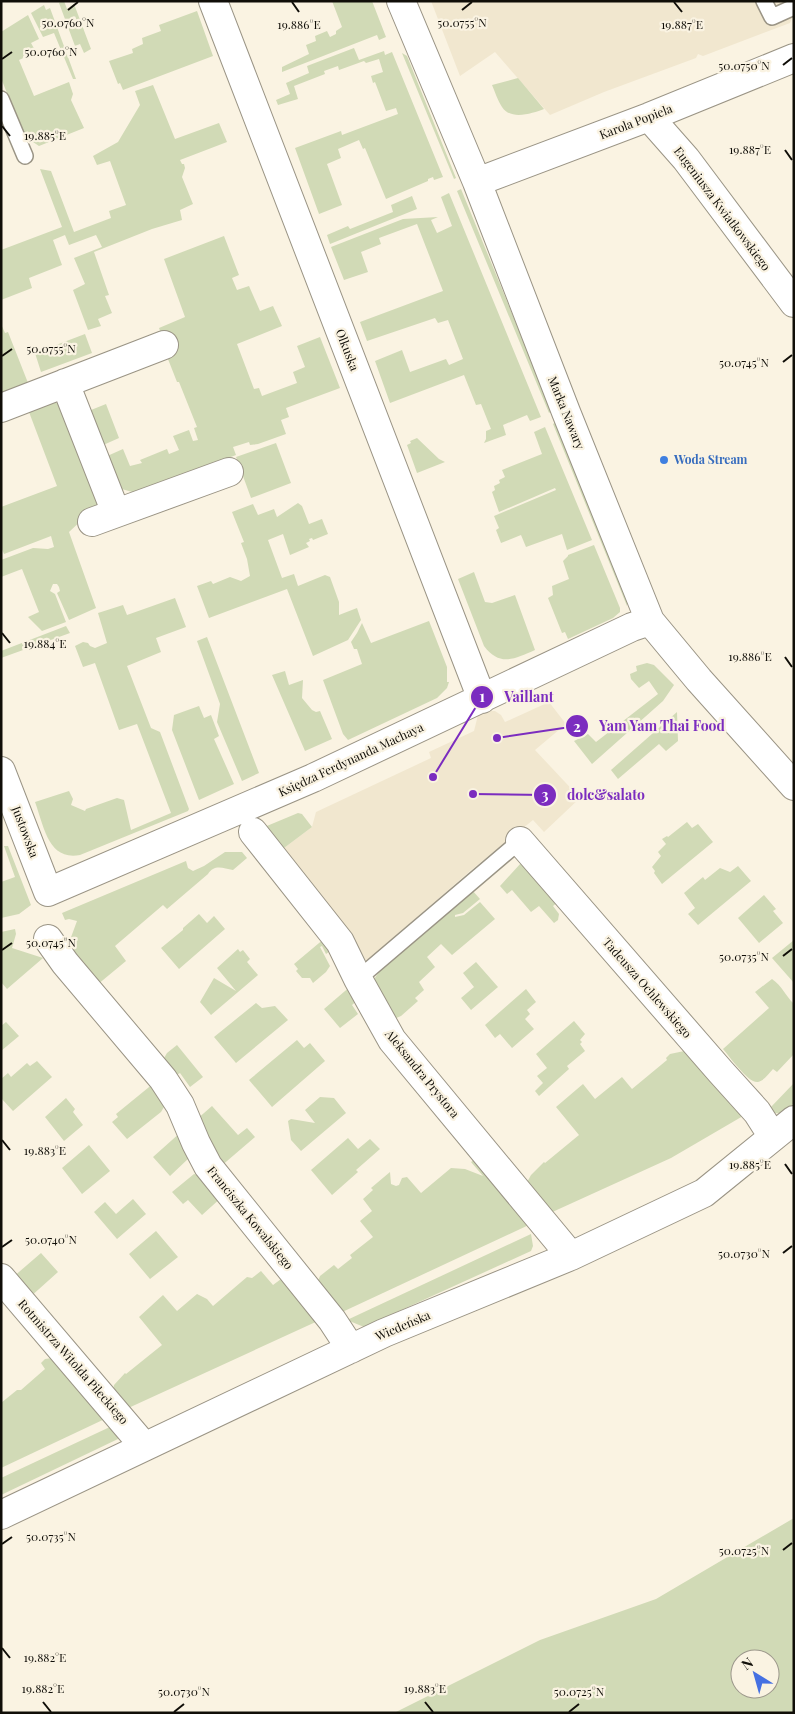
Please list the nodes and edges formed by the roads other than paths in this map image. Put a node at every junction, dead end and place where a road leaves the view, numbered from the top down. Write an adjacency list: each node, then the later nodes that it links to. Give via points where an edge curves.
1 (213, 1): 16 (street, Olkuska)
2 (401, 1): 9 (street, Marka Nawary)
3 (764, 1): 4 (lane, via 772,17)
4 (794, 7)
5 (794, 58): 7 (street, Karola Popiela)
6 (1, 99): 8 (lane)
7 (650, 117): 9 (street, Karola Popiela); 10 (street, Eugeniusza Kwiatkowskiego)
8 (25, 156)
9 (477, 182): 15 (street, Marka Nawary)
10 (794, 302)
11 (164, 345): 12 (street)
12 (65, 383): 13 (street); 14 (street, via 104,518)
13 (1, 408)
14 (229, 472)
15 (650, 621): 16 (street, Księdza Ferdynanda Machaya); 18 (street, Marka Nawary)
16 (482, 699): 21 (street, Księdza Ferdynanda Machaya, via 313,778)
17 (1, 771): 21 (street, Justowska)
18 (794, 786)
19 (254, 832): 23 (street, Aleksandra Prystora, via 340,942)
20 (520, 840): 23 (lane); 25 (street, Tadeusza Ochlewskiego, via 757,1112)
21 (48, 892)
22 (48, 939): 28 (street, Franciszka Kowalskiego, via 163,1079 180,1105 208,1166 332,1320)
23 (358, 979): 26 (street, Aleksandra Prystora, via 392,1040)
24 (794, 1120): 25 (street, Wiedeńska)
25 (773, 1137): 26 (street, Wiedeńska, via 704,1193)
26 (571, 1256): 28 (street, Wiedeńska)
27 (1, 1278): 29 (street, Rotmistrza Witolda Pileckiego)
28 (351, 1349): 29 (street, Wiedeńska)
29 (144, 1446): 30 (street, Wiedeńska)
30 (1, 1516)

